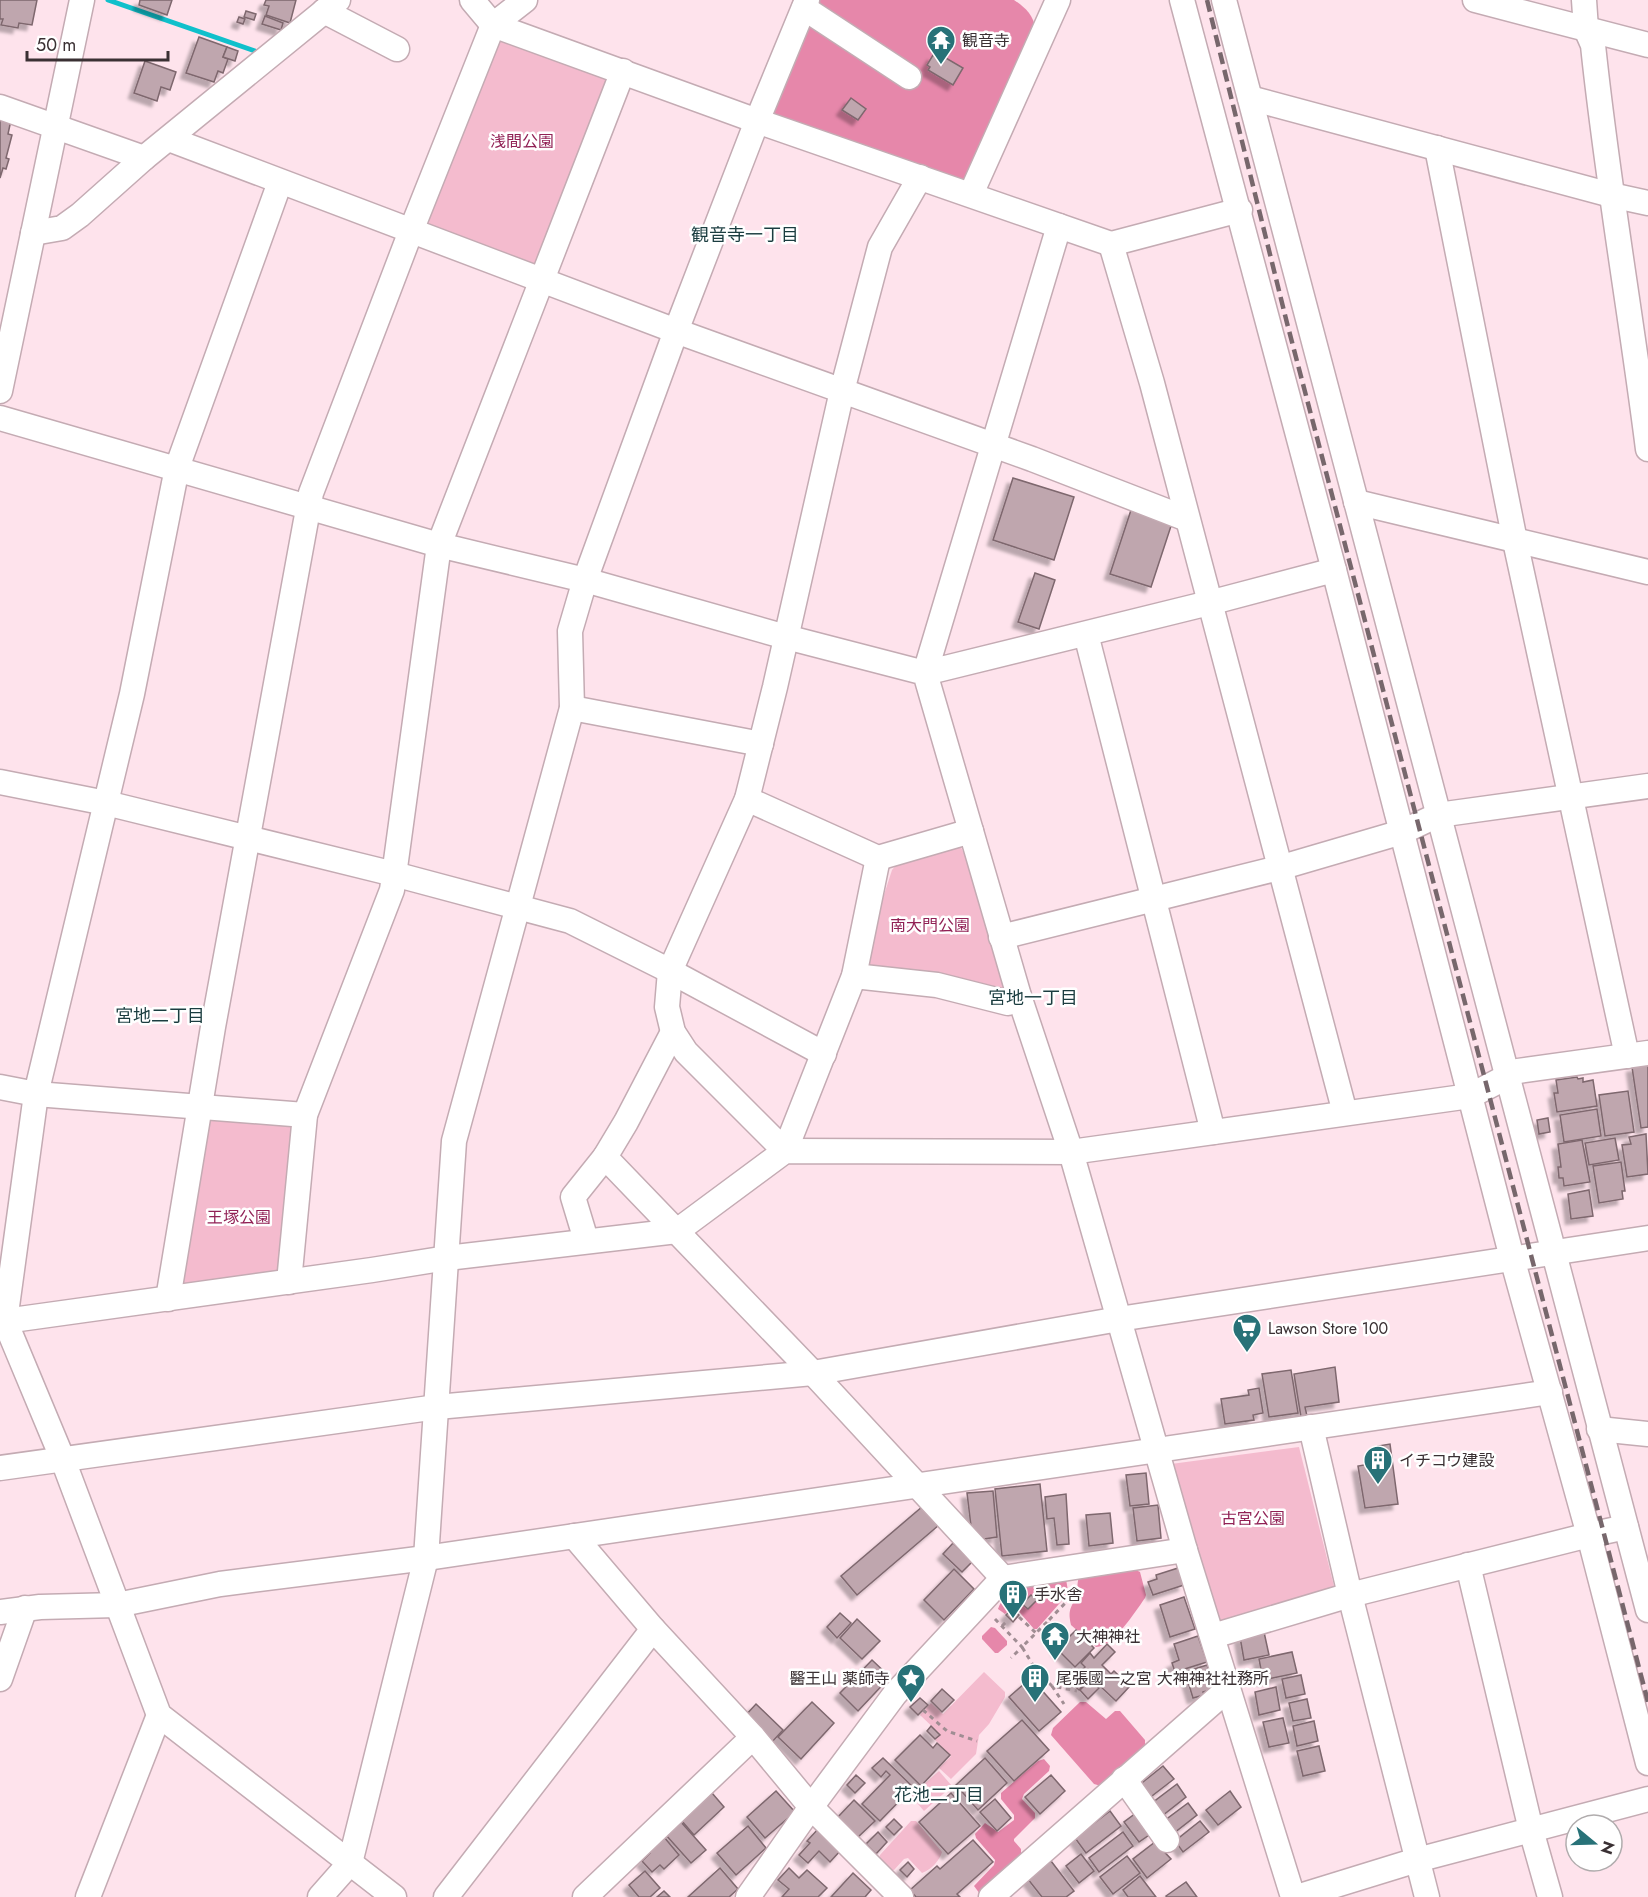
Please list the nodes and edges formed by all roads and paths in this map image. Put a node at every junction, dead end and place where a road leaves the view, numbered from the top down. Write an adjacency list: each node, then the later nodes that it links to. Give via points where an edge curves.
1 (82, 0): 20 (street)
2 (472, 0): 11 (street)
3 (525, 0): 11 (street)
4 (1058, 0): 26 (street)
5 (1182, 0): 29 (street)
6 (1224, 0): 17 (street)
7 (1475, 0): 12 (street)
8 (1584, 0): 12 (street)
9 (806, 4): 16 (street); 19 (street)
10 (331, 5): 14 (street); 21 (street)
11 (494, 25): 15 (street); 31 (street)
12 (1586, 29): 13 (street); 27 (street, via 1593,45)
13 (1648, 45)
14 (397, 49)
15 (622, 71): 19 (street); 34 (street)
16 (909, 77)
17 (1250, 98): 22 (street); 42 (street)
18 (0, 107): 20 (street)
19 (757, 121): 24 (street); 35 (street)
20 (55, 126): 23 (street); 32 (street)
21 (169, 139): 23 (street); 25 (street)
22 (1437, 148): 27 (street); 45 (street)
23 (144, 158): 32 (street, via 62,228)
24 (920, 177): 26 (street); 37 (street, via 880,247)
25 (280, 182): 31 (street); 41 (street)
26 (971, 194): 30 (street)
27 (1611, 195): 28 (street); 40 (street)
28 (1648, 202)
29 (1240, 210): 33 (street); 47 (street)
30 (1059, 226): 33 (street); 39 (street)
31 (411, 231): 34 (street); 43 (street)
32 (33, 233): 36 (street)
33 (1112, 244): 44 (street)
34 (540, 280): 35 (street); 46 (street)
35 (676, 331): 37 (street); 49 (street)
36 (0, 390)
37 (842, 391): 39 (street); 52 (street)
38 (0, 418): 41 (street)
39 (993, 445): 44 (street); 53 (street)
40 (1648, 449)
41 (177, 468): 43 (street); 60 (street)
42 (1356, 502): 45 (street); 61 (street)
43 (309, 506): 46 (street); 64 (street)
44 (1187, 519): 50 (street)
45 (1515, 541): 48 (street); 58 (street)
46 (439, 545): 49 (street); 67 (street)
47 (1334, 570): 50 (street); 63 (street)
48 (1648, 572)
49 (585, 580): 52 (street); 54 (street, via 570,631)
50 (1209, 603): 51 (street); 66 (street)
51 (1086, 634): 53 (street); 68 (street)
52 (786, 637): 53 (street); 55 (street)
53 (925, 673): 62 (street)
54 (572, 708): 55 (street); 69 (street)
55 (761, 744): 59 (street)
56 (0, 782): 60 (street)
57 (1648, 786): 58 (street)
58 (1572, 796): 61 (street); 76 (street)
59 (747, 799): 65 (street); 71 (street)
60 (106, 803): 64 (street); 79 (street)
61 (1438, 815): 63 (street); 77 (street)
62 (971, 831): 65 (street); 70 (street)
63 (1402, 832): 66 (street); 80 (street)
64 (249, 838): 67 (street); 81 (street)
65 (878, 858): 72 (street)
66 (1279, 868): 68 (street); 82 (street)
67 (394, 874): 69 (street); 83 (street, via 392,890)
68 (1154, 898): 70 (street); 84 (street)
69 (517, 906): 71 (street, via 570,921); 92 (street, via 454,1141)
70 (1001, 937): 73 (street)
71 (670, 971): 74 (street, via 667,1007); 75 (street)
72 (854, 976): 73 (street, via 937,985 1008,1003); 75 (street)
73 (1019, 996): 86 (street)
74 (673, 1032): 85 (street, via 686,1052); 87 (street)
75 (824, 1054): 85 (street)
76 (1638, 1054): 77 (street, via 1518,1071)
77 (1507, 1077): 80 (street); 91 (street)
78 (0, 1087): 79 (street)
79 (36, 1094): 81 (street); 96 (street)
80 (1470, 1096): 82 (street); 93 (street)
81 (200, 1107): 83 (street); 95 (street)
82 (1345, 1113): 84 (street)
83 (305, 1115): 94 (street)
84 (1213, 1132): 86 (street)
85 (785, 1151): 86 (street); 88 (street)
86 (1071, 1152): 97 (street)
87 (605, 1157): 88 (street); 90 (street, via 573,1197)
88 (677, 1231): 90 (street); 98 (street)
89 (1648, 1238): 91 (street)
90 (586, 1240): 92 (street)
91 (1554, 1252): 93 (street); 102 (street)
92 (447, 1258): 94 (street); 100 (street)
93 (1512, 1258): 97 (street); 99 (street)
94 (289, 1282): 95 (street)
95 (168, 1299): 96 (street)
96 (2, 1319): 105 (street)
97 (1119, 1319): 98 (street); 104 (street)
98 (813, 1373): 100 (street); 107 (street)
99 (1550, 1392): 101 (street); 109 (street)
100 (437, 1407): 105 (street); 112 (street)
101 (1311, 1426): 104 (street); 116 (street)
102 (1599, 1429): 103 (street); 108 (street)
103 (1648, 1434)
104 (1157, 1451): 107 (street); 111 (street)
105 (63, 1460): 106 (street); 118 (street)
106 (0, 1468)
107 (916, 1485): 110 (street); 115 (street)
108 (1626, 1527): 109 (street); 120 (street)
109 (1589, 1535): 113 (street); 141 (street)
110 (574, 1536): 112 (street); 126 (street)
111 (1185, 1550): 114 (street); 128 (street)
112 (426, 1558): 118 (street, via 220,1584); 148 (street)
113 (1468, 1565): 116 (street); 145 (street)
114 (1072, 1568): 115 (street); 124 (path, via 1073,1595)
115 (1003, 1578): 117 (street)
116 (1350, 1594): 128 (street); 147 (street)
117 (980, 1603): 125 (path); 144 (street, via 895,1694)
118 (117, 1605): 119 (street); 138 (street)
119 (25, 1608): 121 (street); 132 (street)
120 (1648, 1610)
121 (0, 1612)
122 (1019, 1617): 127 (path)
123 (1008, 1620): 125 (path)
124 (1047, 1622): 127 (path); 129 (path)
125 (1002, 1626): 130 (path)
126 (653, 1629): 139 (street); 153 (street)
127 (1036, 1634): 130 (path)
128 (1213, 1636): 134 (street)
129 (1064, 1639)
130 (1022, 1647): 131 (path); 133 (path)
131 (1011, 1658)
132 (0, 1679)
133 (1052, 1686): 135 (path); 136 (path)
134 (1228, 1689): 142 (street); 157 (street)
135 (1077, 1691)
136 (1064, 1704)
137 (923, 1710): 140 (path, via 947,1731)
138 (159, 1715): 148 (street); 150 (street)
139 (753, 1737): 144 (street); 154 (street)
140 (977, 1741)
141 (1648, 1762)
142 (1124, 1779): 146 (street); 156 (street)
143 (1648, 1798): 145 (street)
144 (811, 1807): 149 (street); 155 (street)
145 (1531, 1830): 147 (street); 159 (street)
146 (1167, 1840)
147 (1416, 1860): 157 (street); 158 (street)
148 (350, 1863): 151 (street); 152 (street)
149 (891, 1894)
150 (88, 1897)
151 (320, 1897)
152 (394, 1897)
153 (446, 1897)
154 (585, 1897)
155 (748, 1897)
156 (991, 1897)
157 (1295, 1897)
158 (1427, 1897)
159 (1550, 1897)

